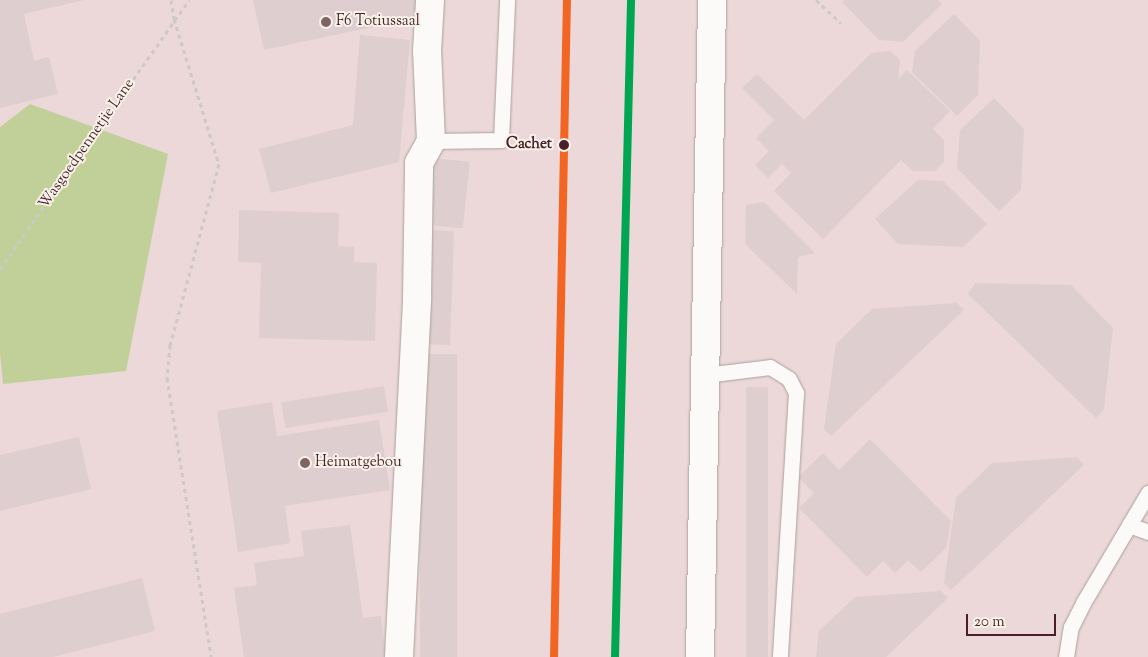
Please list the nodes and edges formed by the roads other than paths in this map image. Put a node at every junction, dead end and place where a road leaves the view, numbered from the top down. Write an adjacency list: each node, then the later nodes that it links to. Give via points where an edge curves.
1 (430, 0): 4 (street, via 427,51)
2 (507, 0): 4 (lane, via 501,140)
3 (712, 0): 5 (street)
4 (431, 141): 9 (street, via 419,162 417,297)
5 (705, 375): 10 (street); 11 (lane, via 770,367 789,379 796,393)
6 (1148, 493): 7 (lane)
7 (1129, 524): 8 (lane); 12 (lane, via 1071,627)
8 (1148, 532)
9 (399, 657)
10 (700, 657)
11 (780, 657)
12 (1066, 657)

